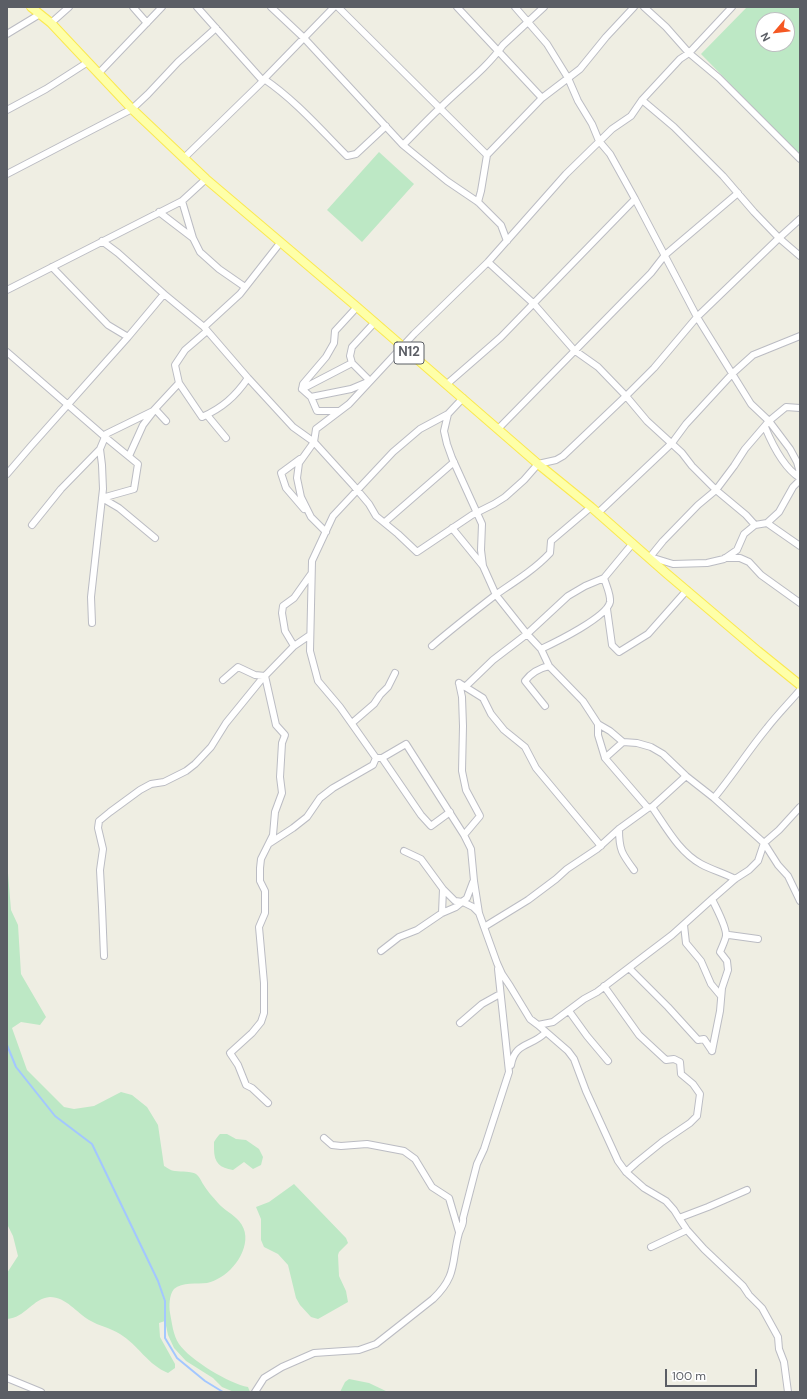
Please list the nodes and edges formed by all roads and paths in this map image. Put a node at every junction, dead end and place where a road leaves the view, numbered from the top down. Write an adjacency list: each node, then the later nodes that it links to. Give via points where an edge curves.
1 (31, 7): 15 (main road, N12)
2 (69, 7): 18 (street)
3 (132, 7): 17 (street)
4 (162, 7): 17 (street)
5 (197, 7): 19 (street)
6 (271, 7): 21 (street)
7 (334, 7): 21 (street)
8 (338, 7): 30 (street)
9 (457, 7): 22 (street)
10 (515, 7): 16 (street)
11 (544, 7): 16 (street)
12 (634, 7): 26 (street, via 606,36 580,69)
13 (644, 7): 23 (street)
14 (732, 7): 23 (street)
15 (40, 14): 18 (main road, N12); 20 (street)
16 (528, 22): 22 (street); 26 (street, via 547,44)
17 (147, 23): 25 (street)
18 (51, 24): 24 (main road, N12)
19 (216, 28): 27 (street); 31 (street)
20 (7, 34)
21 (304, 38): 27 (street); 33 (street)
22 (498, 52): 28 (street); 30 (street)
23 (689, 52): 29 (street); 38 (street, via 719,78)
24 (88, 62): 25 (main road, N12); 32 (street)
25 (99, 73): 31 (main road, N12)
26 (568, 78): 28 (street); 34 (street)
27 (263, 80): 33 (street, via 276,87 302,110 347,156 356,154); 37 (street)
28 (542, 98): 36 (street)
29 (642, 100): 34 (street, via 631,116); 41 (street, via 674,127)
30 (439, 108): 35 (street); 36 (street)
31 (132, 109): 37 (main road, N12); 39 (street)
32 (7, 110)
33 (386, 126): 35 (street)
34 (599, 141): 42 (street, via 610,154); 50 (street)
35 (403, 145): 44 (street, via 447,181)
36 (487, 155): 44 (street)
37 (184, 158): 40 (main road, N12)
38 (800, 160)
39 (7, 174)
40 (206, 179): 43 (street); 51 (main road, N12)
41 (738, 193): 48 (street); 52 (street)
42 (635, 199): 52 (street); 60 (street)
43 (182, 200): 45 (street); 47 (street)
44 (478, 202): 50 (street, via 501,225)
45 (159, 212): 47 (street); 49 (street)
46 (800, 219): 48 (street)
47 (193, 238): 57 (street, via 200,252 219,270)
48 (779, 238): 53 (street); 62 (street)
49 (102, 241): 55 (street); 59 (street)
50 (507, 241): 54 (street)
51 (280, 243): 57 (street); 61 (main road, N12)
52 (665, 255): 62 (street); 68 (street, via 651,273)
53 (800, 256)
54 (488, 262): 60 (street); 67 (street)
55 (52, 267): 58 (street); 66 (street, via 108,325)
56 (7, 282): 58 (street)
57 (245, 287): 64 (street)
58 (9, 289)
59 (164, 294): 64 (street); 66 (street)
60 (534, 304): 68 (street); 75 (street)
61 (357, 307): 63 (main road, N12); 76 (street, via 335,331 334,343 326,357 303,384)
62 (697, 317): 71 (street); 77 (street, via 654,368)
63 (375, 322): 67 (main road, N12); 70 (street, via 352,347)
64 (205, 329): 72 (street); 74 (street, via 175,365)
65 (800, 336): 71 (street, via 753,355)
66 (128, 337): 80 (street)
67 (402, 348): 73 (street); 75 (main road, N12)
68 (574, 350): 77 (street, via 598,367); 89 (street)
69 (9, 357): 80 (street)
70 (352, 363): 73 (street); 76 (street)
71 (733, 373): 87 (street, via 751,404); 93 (street)
72 (248, 378): 85 (street, via 238,392 218,410); 92 (street, via 293,427)
73 (370, 381): 78 (street); 83 (street)
74 (179, 383): 82 (street); 85 (street, via 202,417)
75 (447, 384): 79 (main road, N12)
76 (302, 389): 78 (street)
77 (626, 396): 93 (street, via 647,421); 98 (street, via 563,456)
78 (311, 397): 83 (street, via 317,411)
79 (463, 398): 84 (street); 89 (main road, N12)
80 (68, 404): 90 (street); 100 (street)
81 (800, 408): 87 (street, via 786,407)
82 (154, 410): 86 (street); 90 (street, via 106,434); 96 (street)
83 (339, 411): 92 (street, via 316,429)
84 (448, 414): 97 (street, via 444,431); 103 (street, via 420,429 393,452)
85 (207, 415): 91 (street)
86 (166, 421)
87 (769, 421): 88 (street); 99 (street, via 790,449)
88 (765, 427): 101 (street, via 773,447); 102 (street, via 745,448)
89 (498, 429): 98 (main road, N12)
90 (105, 437): 94 (street); 96 (street)
91 (226, 438)
92 (314, 442): 95 (street); 103 (street)
93 (672, 443): 102 (street); 107 (street)
94 (100, 448): 104 (street); 111 (street, via 61,489)
95 (304, 455): 108 (street, via 299,463 297,478 301,497); 108 (street, via 281,473 286,488)
96 (129, 456): 104 (street, via 138,464 134,488)
97 (454, 462): 106 (street); 109 (street)
98 (538, 464): 105 (main road, N12); 106 (street, via 505,497)
99 (800, 473)
100 (7, 474)
101 (800, 479): 110 (street, via 779,512)
102 (716, 490): 112 (street); 118 (street, via 698,504)
103 (358, 491): 109 (street, via 376,516); 114 (street, via 333,516)
104 (102, 498): 115 (street, via 119,508); 127 (street, via 91,597)
105 (591, 507): 107 (main road, N12); 124 (street, via 551,541 550,553 546,557)
106 (477, 512): 113 (street); 120 (street, via 482,524)
107 (598, 513): 116 (main road, N12)
108 (310, 517): 114 (street)
109 (385, 522): 113 (street, via 417,552)
110 (767, 523): 112 (street); 117 (street)
111 (32, 525)
112 (755, 525): 119 (street, via 744,534 737,550)
113 (452, 528): 120 (street)
114 (326, 532): 121 (street, via 312,562)
115 (155, 538)
116 (633, 543): 118 (main road, N12); 122 (street)
117 (800, 546)
118 (650, 557): 119 (street, via 673,564 708,563); 123 (main road, N12)
119 (724, 558): 125 (street, via 740,558 749,562 761,575)
120 (483, 566): 124 (street)
121 (311, 574): 129 (street); 130 (street, via 294,598 284,606 282,614 285,631)
122 (604, 578): 126 (street, via 610,601); 128 (street, via 568,596)
123 (687, 590): 126 (street, via 648,634 619,652 612,645); 137 (main road, N12)
124 (496, 595): 128 (street); 131 (street)
125 (800, 603)
126 (607, 609): 132 (street, via 583,627)
127 (92, 623)
128 (527, 634): 132 (street); 138 (street, via 493,660)
129 (310, 635): 130 (street); 141 (street, via 310,651 318,681)
130 (294, 646): 135 (street)
131 (432, 646)
132 (541, 649): 133 (street)
133 (549, 666): 140 (street, via 540,668 526,681); 142 (street, via 583,701)
134 (395, 673): 141 (street, via 388,687 374,704)
135 (265, 676): 136 (street, via 255,675 238,667); 153 (street, via 276,725 285,735 282,743 280,777 282,793 275,812 274,829); 171 (street, via 195,764 164,782 151,784 140,790 99,821 103,849 100,870)
136 (223, 680)
137 (800, 685)
138 (465, 687): 152 (street, via 458,683 462,697 462,771 466,790 480,816); 155 (street, via 483,698 491,714 504,730 525,747 536,768)
139 (800, 690): 147 (street, via 767,728)
140 (545, 706)
141 (352, 723): 144 (street)
142 (598, 724): 143 (street, via 610,730); 145 (street, via 598,735)
143 (623, 742): 145 (street); 146 (street, via 651,747 664,754)
144 (379, 758): 150 (street, via 431,826); 150 (street, via 406,744); 153 (street, via 373,765 333,788 320,798 307,817)
145 (605, 758): 149 (street)
146 (686, 776): 147 (street); 149 (street)
147 (714, 798): 154 (street)
148 (800, 807): 154 (street)
149 (650, 808): 151 (street); 158 (street, via 692,859)
150 (450, 812): 152 (street)
151 (619, 829): 155 (street); 157 (street, via 621,851)
152 (464, 835): 159 (street, via 470,849)
153 (268, 843): 183 (street, via 261,859 259,875 265,891 265,913 259,927 264,1013 261,1022 252,1033 230,1053 246,1085)
154 (764, 843): 158 (street, via 758,861); 162 (street, via 788,876)
155 (601, 846): 167 (street, via 566,869 528,900)
156 (404, 851): 160 (street, via 420,859)
157 (634, 870)
158 (736, 879): 161 (street)
159 (474, 881): 163 (street); 165 (street)
160 (443, 889): 163 (street, via 455,901); 164 (street)
161 (712, 899): 166 (street); 168 (street, via 725,927)
162 (800, 901)
163 (463, 902): 164 (street); 165 (street)
164 (442, 913): 170 (street, via 417,930 399,937)
165 (479, 913): 167 (street)
166 (684, 925): 173 (street); 176 (street, via 686,943 701,961 711,984)
167 (484, 927): 172 (street)
168 (726, 936): 169 (street); 176 (street, via 720,952 727,961 728,970)
169 (758, 939)
170 (381, 951)
171 (104, 956)
172 (497, 963): 175 (street); 179 (street, via 530,1018)
173 (629, 968): 174 (street); 176 (street, via 698,1040 704,1039 712,1051)
174 (604, 986): 177 (street); 185 (street, via 639,1035 666,1060 674,1059 680,1062 681,1074 700,1094 697,1116)
175 (500, 994): 178 (street, via 482,1004); 182 (street)
176 (721, 996)
177 (569, 1011): 179 (street, via 553,1022); 181 (street)
178 (460, 1023)
179 (538, 1025): 180 (street)
180 (545, 1032): 182 (street, via 539,1039 517,1050 512,1056); 185 (street, via 574,1059 618,1161)
181 (608, 1061)
182 (509, 1072): 189 (street, via 477,1164 464,1222)
183 (268, 1103)
184 (324, 1138): 189 (street, via 332,1145 367,1144 404,1150 415,1160 432,1188 449,1198)
185 (626, 1172): 187 (street, via 644,1188 666,1201)
186 (747, 1190): 187 (street)
187 (678, 1218): 188 (street)
188 (687, 1230): 190 (street); 194 (street, via 762,1308 778,1337)
189 (459, 1232): 193 (street, via 450,1277 440,1292 397,1328 376,1344 359,1350 314,1353 282,1367 264,1378)
190 (652, 1247)
191 (7, 1378): 192 (street)
192 (41, 1392)
193 (255, 1392)
194 (788, 1392)

